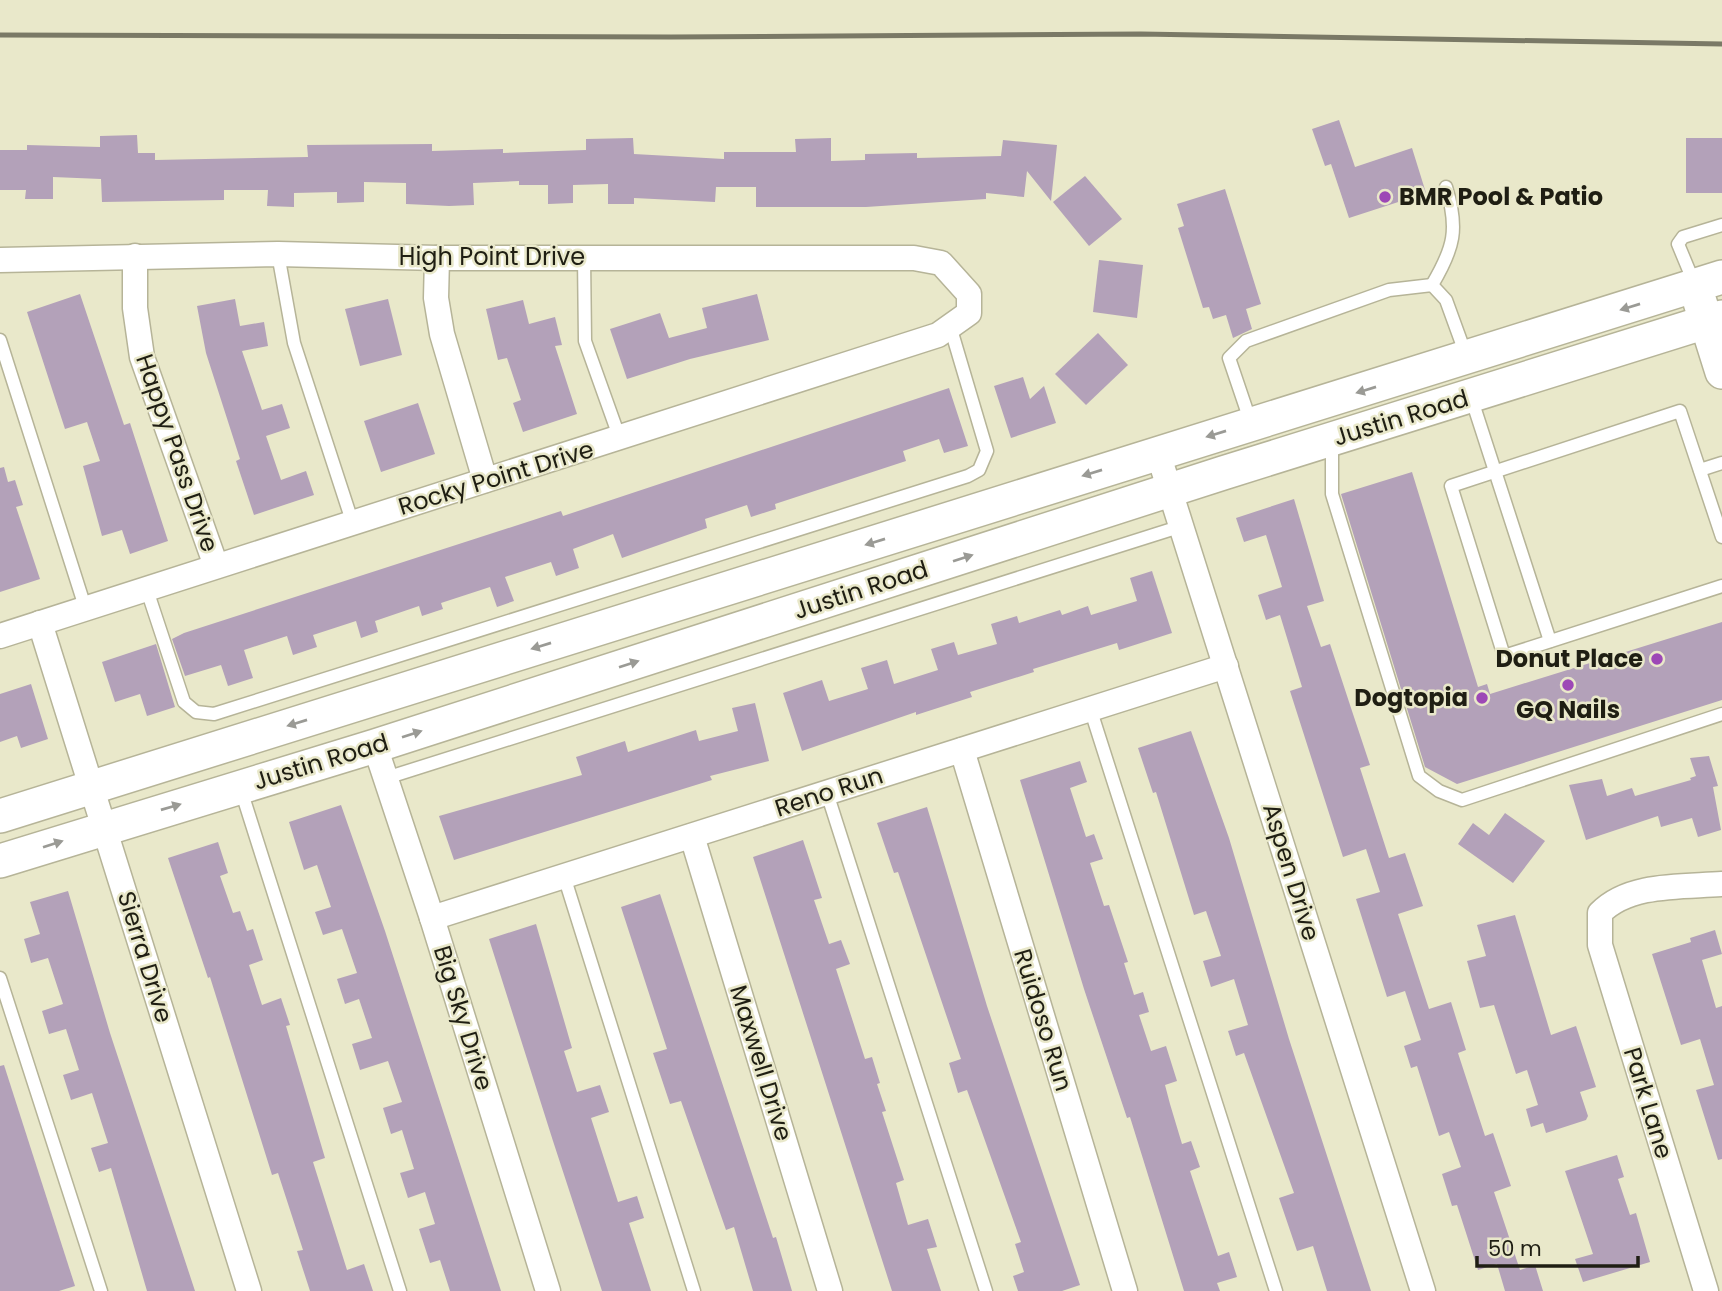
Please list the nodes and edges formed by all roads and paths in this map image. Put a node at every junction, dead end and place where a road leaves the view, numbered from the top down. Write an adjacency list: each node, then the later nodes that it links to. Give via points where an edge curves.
1 (1446, 187): 9 (lane, via 1455,214 1451,253)
2 (1722, 225): 8 (lane, via 1683,237 1678,244)
3 (278, 254): 4 (street, High Point Drive); 6 (street, High Point Drive); 26 (lane, via 294,343)
4 (135, 256): 7 (street, High Point Drive); 29 (street, Happy Pass Drive, via 135,308 142,357)
5 (584, 257): 6 (street, High Point Drive); 10 (street, High Point Drive, via 914,258 941,263); 18 (lane, via 585,341)
6 (438, 258): 24 (street, via 436,298 442,334)
7 (0, 260)
8 (1709, 282): 11 (main road); 14 (main road, Justin Road, one-way to 14)
9 (1432, 285): 14 (lane, via 1446,300); 17 (lane, via 1389,290 1246,341 1229,358)
10 (969, 294): 12 (street, Rocky Point Drive, via 969,313)
11 (1714, 320): 15 (main road); 16 (main road, Justin Road)
12 (950, 326): 18 (street, Rocky Point Drive, via 938,335); 31 (lane, via 987,451 979,470 968,476 214,714 195,712 184,702)
13 (0, 340): 32 (lane)
14 (1467, 358): 17 (main road, Justin Road, one-way to 17); 19 (main road, via 1458,379 1424,389)
15 (1722, 372)
16 (1471, 396): 19 (main road, Justin Road); 23 (lane)
17 (1252, 424): 20 (main road, Justin Road, one-way to 20)
18 (620, 439): 24 (street, Rocky Point Drive)
19 (1332, 439): 25 (main road, Justin Road); 38 (lane, via 1332,494 1362,594 1419,776 1439,791 1462,800)
20 (1157, 453): 25 (street, Aspen Drive); 42 (main road, Justin Road, one-way to 42)
21 (1722, 463): 22 (lane)
22 (1700, 470): 23 (lane, via 1680,411); 28 (lane)
23 (1495, 472): 35 (lane); 35 (lane, via 1451,486 1504,656)
24 (485, 480): 26 (street, Rocky Point Drive)
25 (1170, 491): 27 (street, Aspen Drive); 39 (main road, Justin Road, one-way to 25)
26 (353, 524): 29 (street, Rocky Point Drive)
27 (1182, 526): 36 (street, Aspen Drive); 41 (lane)
28 (1722, 537)
29 (216, 566): 31 (street, Rocky Point Drive)
30 (1722, 586): 35 (lane)
31 (147, 590): 32 (street, Rocky Point Drive)
32 (86, 610): 33 (street, Rocky Point Drive)
33 (40, 623): 34 (street, Rocky Point Drive); 42 (street, Sierra Drive)
34 (0, 636)
35 (1550, 641)
36 (1226, 666): 37 (street, Reno Run); 62 (street, Aspen Drive)
37 (1090, 708): 40 (street, Reno Run); 61 (lane)
38 (1722, 713)
39 (375, 746): 41 (street, Big Sky Drive); 43 (main road, Justin Road)
40 (962, 750): 44 (street, Reno Run); 60 (street, Ruidoso Run)
41 (386, 778): 51 (street, Big Sky Drive)
42 (93, 787): 45 (main road, Justin Road); 46 (street, Sierra Drive)
43 (240, 787): 46 (main road, Justin Road, one-way to 43); 55 (lane)
44 (827, 793): 47 (street, Reno Run); 59 (lane)
45 (0, 816)
46 (106, 826): 48 (main road, Justin Road, one-way to 46); 54 (street, Sierra Drive)
47 (692, 836): 49 (street, Reno Run); 58 (street, Maxwell Drive)
48 (0, 861)
49 (564, 876): 51 (street, Reno Run); 57 (lane)
50 (1722, 884): 63 (street, Park Lane, via 1613,899 1600,913 1600,945)
51 (432, 918): 56 (street, Big Sky Drive)
52 (0, 978): 53 (lane)
53 (101, 1291)
54 (249, 1291)
55 (400, 1291)
56 (548, 1291)
57 (694, 1291)
58 (830, 1291)
59 (986, 1291)
60 (1125, 1291)
61 (1276, 1291)
62 (1423, 1291)
63 (1706, 1291)

